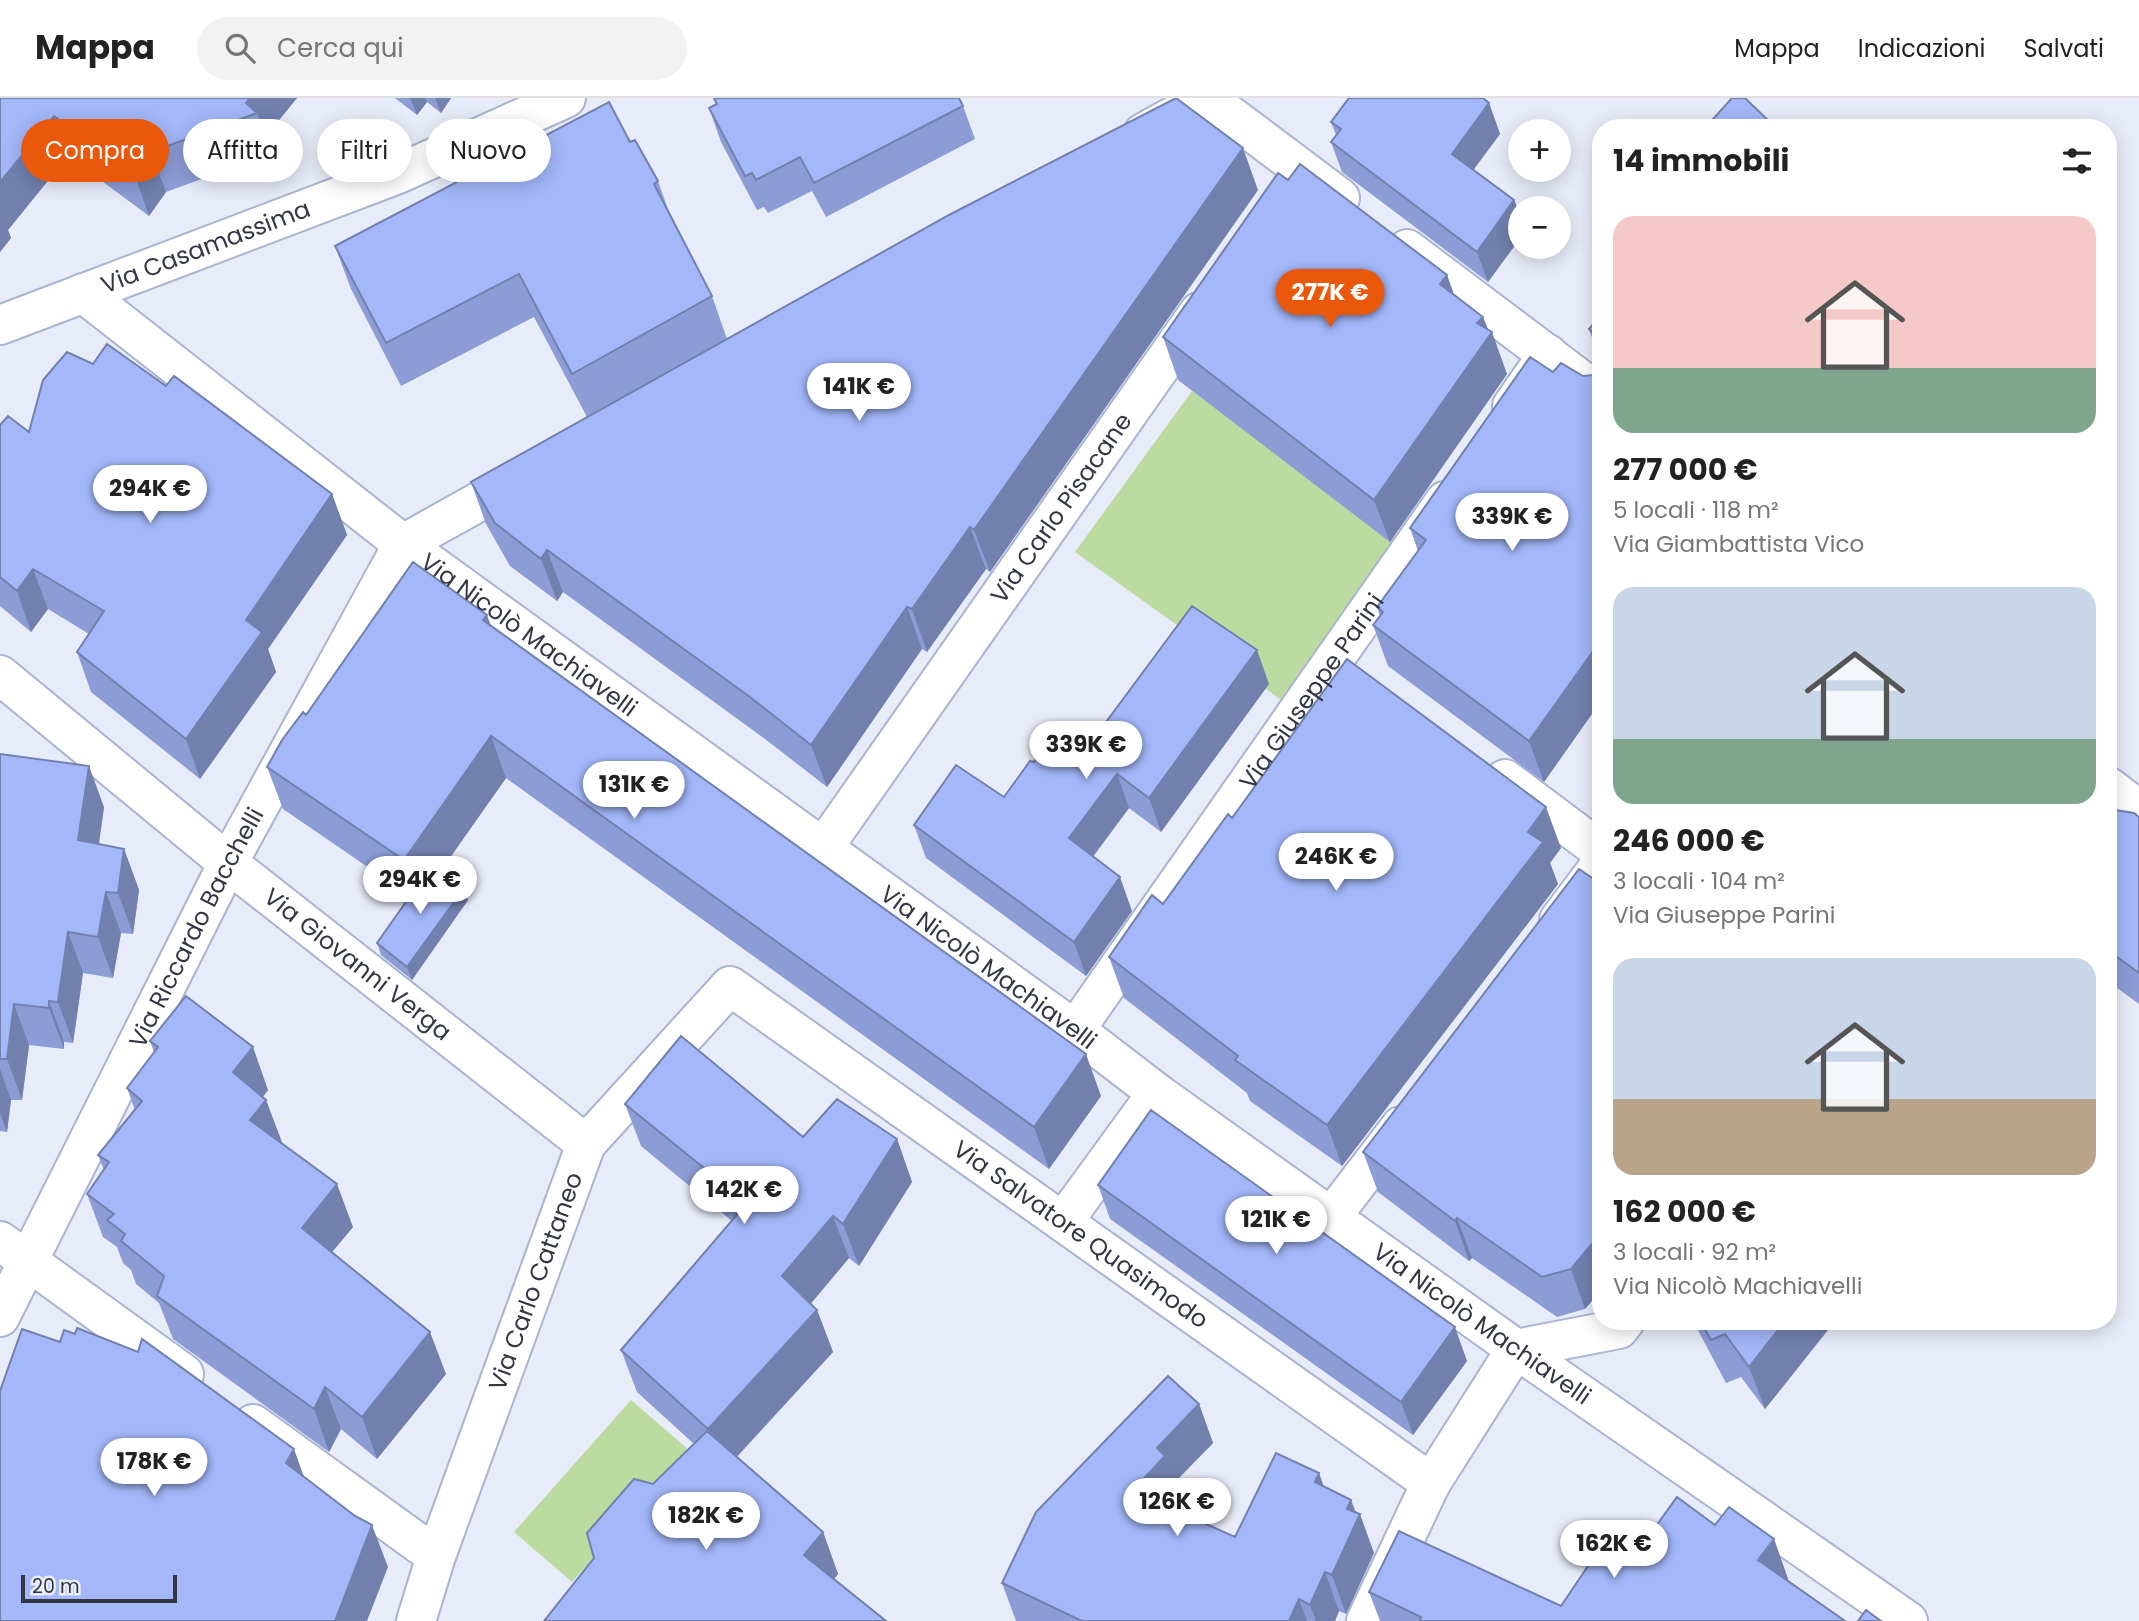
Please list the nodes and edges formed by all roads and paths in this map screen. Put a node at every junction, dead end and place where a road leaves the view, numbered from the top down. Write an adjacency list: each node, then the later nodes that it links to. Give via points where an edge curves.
1 (566, 98): 5 (street, Via Casamassima, via 398,174)
2 (1206, 98): 3 (street); 7 (street, via 1292,180 1370,221)
3 (1108, 152)
4 (1220, 282): 20 (street, Via Carlo Pisacane)
5 (83, 293): 6 (street, Via Casamassima); 12 (street, Via Nicolò Machiavelli)
6 (0, 325)
7 (1548, 354): 8 (street); 9 (street)
8 (1592, 388)
9 (1494, 430)
10 (561, 456): 12 (street)
11 (1464, 474): 13 (street, Via Giuseppe Parini)
12 (403, 544): 20 (street, Via Nicolò Machiavelli); 21 (street, Via Riccardo Bacchelli)
13 (1338, 655): 15 (street); 25 (street, Via Giuseppe Parini)
14 (0, 676): 21 (street, Via Giovanni Verga)
15 (1370, 680)
16 (1480, 761): 19 (street)
17 (2117, 793): 18 (street)
18 (2139, 810)
19 (1592, 844)
20 (823, 849): 25 (street, Via Nicolò Machiavelli)
21 (228, 863): 28 (street, Via Giovanni Verga); 31 (street, Via Riccardo Bacchelli)
22 (1592, 876): 23 (street)
23 (1534, 952)
24 (730, 986): 28 (street, Via Carlo Cattaneo); 30 (street, Via Salvatore Quasimodo)
25 (1075, 1030): 26 (street, Via Nicolò Machiavelli)
26 (1157, 1093): 29 (street, Via Nicolò Machiavelli); 30 (street)
27 (1424, 1095): 29 (street)
28 (586, 1144): 36 (street, Via Carlo Cattaneo)
29 (1332, 1216): 34 (street, Via Nicolò Machiavelli)
30 (1063, 1222): 35 (street, Via Salvatore Quasimodo)
31 (14, 1251): 32 (street, Via Riccardo Bacchelli); 36 (street)
32 (0, 1317)
33 (1614, 1330): 34 (street)
34 (1516, 1349): 35 (street); 39 (street, Via Nicolò Machiavelli)
35 (1431, 1483): 38 (street)
36 (436, 1556): 37 (street, Via Carlo Cattaneo)
37 (416, 1621)
38 (1366, 1621)
39 (1909, 1621)

